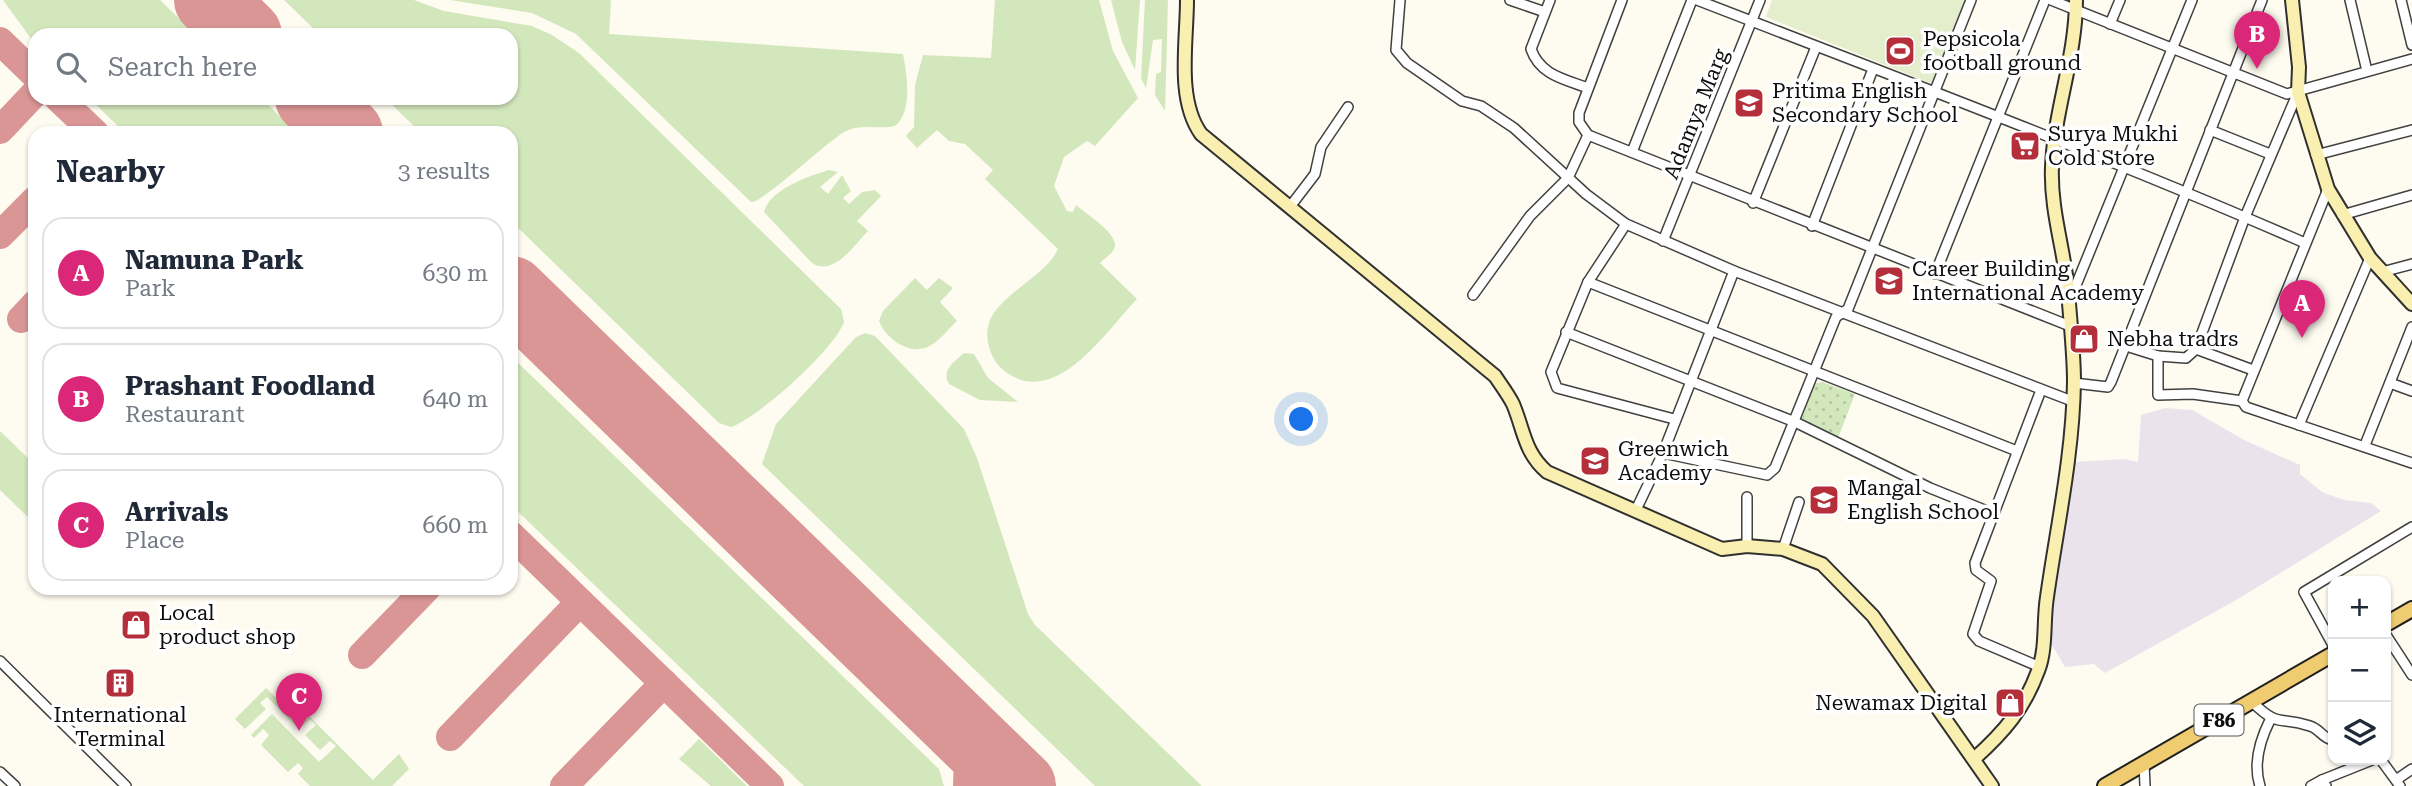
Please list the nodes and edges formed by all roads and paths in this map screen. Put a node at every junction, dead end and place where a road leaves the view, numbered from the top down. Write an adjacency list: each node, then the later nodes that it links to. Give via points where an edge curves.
1 (1187, 0): 47 (main road, via 1187,100 1193,123 1212,145)
2 (1400, 0): 42 (street, via 1396,50 1407,63 1462,101 1504,120)
3 (1510, 0): 18 (street)
4 (1549, 0): 18 (street)
5 (1622, 0): 28 (street)
6 (1695, 0): 19 (street); 37 (street)
7 (1760, 0): 19 (street, Adamya Marg)
8 (1971, 0): 29 (street)
9 (2045, 0): 32 (street)
10 (2051, 0): 17 (street)
11 (2120, 0): 20 (street)
12 (2192, 0): 23 (street)
13 (2262, 0): 27 (street)
14 (2292, 0): 30 (main road)
15 (2350, 0): 26 (street)
16 (2401, 0): 21 (street)
17 (2076, 5): 20 (street); 36 (main road)
18 (1545, 12): 28 (street, via 1531,49 1536,64)
19 (1752, 21): 22 (street); 41 (street, Adamya Marg)
20 (2110, 24): 23 (street)
21 (2412, 45)
22 (1816, 47): 25 (street); 46 (street)
23 (2172, 49): 27 (street); 40 (street)
24 (2412, 59): 26 (street)
25 (1874, 69): 29 (street); 51 (street)
26 (2367, 71): 30 (street)
27 (2232, 73): 30 (street, via 2284,93); 33 (street)
28 (1588, 88): 35 (street, via 1579,122)
29 (1935, 92): 32 (street); 54 (street)
30 (2298, 92): 38 (street); 39 (main road)
31 (1348, 107): 47 (street, via 1321,146 1315,174)
32 (1998, 115): 36 (street); 59 (street)
33 (2210, 130): 38 (street); 44 (street)
34 (2412, 130): 39 (street)
35 (1588, 135): 37 (street); 42 (street)
36 (2054, 138): 40 (street); 62 (main road, via 2052,210)
37 (1632, 152): 41 (street)
38 (2270, 154): 49 (street)
39 (2316, 155): 43 (main road)
40 (2124, 166): 44 (street); 62 (street)
41 (1689, 176): 46 (street); 52 (street, Adamya Marg)
42 (1568, 178): 50 (street); 61 (street, via 1530,215)
43 (2328, 189): 48 (main road); 53 (street)
44 (2185, 190): 49 (street); 69 (street)
45 (2412, 195): 48 (street)
46 (1753, 202): 51 (street)
47 (1289, 208): 90 (main road, via 1495,376 1513,406 1525,445 1547,472)
48 (2342, 215): 55 (main road)
49 (2245, 217): 53 (street); 70 (street)
50 (1626, 224): 52 (street); 60 (street)
51 (1812, 226): 54 (street)
52 (1663, 241): 57 (street)
53 (2305, 243): 73 (street)
54 (1873, 249): 59 (street); 64 (street)
55 (2370, 258): 58 (main road); 83 (street)
56 (2412, 264): 58 (street)
57 (1734, 271): 64 (street); 67 (street)
58 (2382, 272): 63 (main road)
59 (1935, 274): 65 (street)
60 (1588, 282): 67 (street); 68 (street)
61 (1473, 295)
62 (2069, 301): 65 (main road)
63 (2412, 304)
64 (1843, 314): 72 (street, via 1836,317); 77 (street)
65 (2070, 326): 75 (main road)
66 (2412, 327): 76 (street)
67 (1712, 331): 72 (street); 74 (street)
68 (1566, 332): 74 (street); 81 (street, via 1552,372 1557,388)
69 (2123, 345): 71 (street); 75 (street, via 2108,387)
70 (2196, 349): 71 (street, via 2186,358); 73 (street)
71 (2158, 356): 80 (street, via 2158,395)
72 (1813, 370): 82 (street); 85 (street)
73 (2253, 370): 80 (street)
74 (1692, 380): 81 (street); 82 (street)
75 (2074, 383): 79 (main road)
76 (2390, 383): 78 (street); 84 (street)
77 (2040, 390): 79 (street); 85 (street)
78 (2412, 391)
79 (2072, 401): 101 (main road)
80 (2242, 401): 83 (street, via 2246,407)
81 (1674, 419): 86 (street)
82 (1796, 422): 86 (street, via 1775,468 1767,475); 91 (street)
83 (2299, 425): 84 (street)
84 (2365, 445): 87 (street)
85 (2017, 451): 91 (street)
86 (1663, 453): 90 (street)
87 (2412, 463)
88 (1747, 497): 93 (street)
89 (1798, 502): 94 (street)
90 (1635, 512): 93 (main road, via 1722,549)
91 (1992, 513): 101 (street, via 1975,563 1991,581 1973,634 1979,641)
92 (2412, 527): 97 (street, via 2304,592)
93 (1747, 546): 94 (main road)
94 (1783, 549): 106 (main road, via 1822,564 1872,617)
95 (2412, 609): 96 (main road)
96 (2391, 621)
97 (2330, 639)
98 (2389, 639): 102 (street)
99 (2328, 657): 103 (main road, F86)
100 (0, 661): 115 (street)
101 (2040, 667): 106 (main road, via 2018,715)
102 (2412, 675)
103 (2251, 701): 104 (street); 107 (main road, F86)
104 (2270, 720): 105 (street, via 2313,726); 119 (street, via 2259,753)
105 (2328, 739)
106 (1974, 759): 116 (main road)
107 (2144, 764): 117 (main road, F86); 118 (street)
108 (2362, 765): 112 (street)
109 (2385, 765): 113 (street)
110 (2412, 769): 113 (street)
111 (0, 772): 114 (street)
112 (2324, 783): 120 (street)
113 (2398, 783)
114 (15, 786)
115 (126, 786)
116 (1992, 786)
117 (2105, 786)
118 (2145, 786)
119 (2260, 786)
120 (2311, 786)

